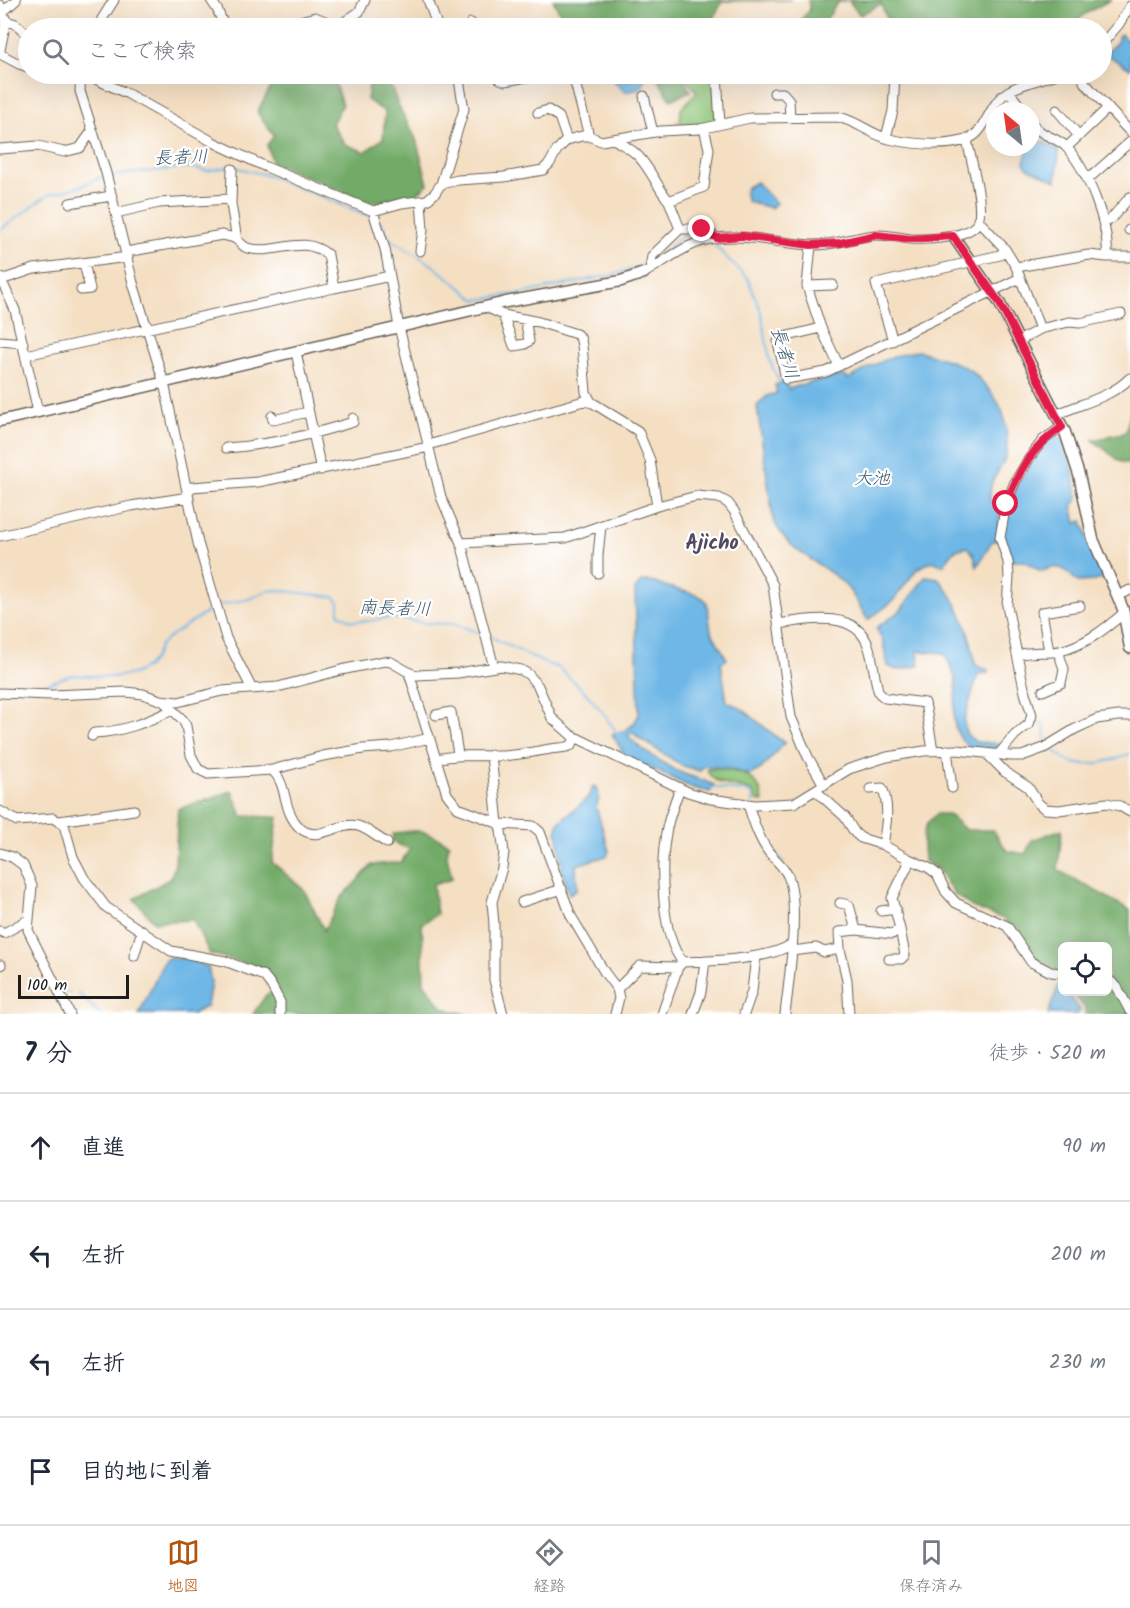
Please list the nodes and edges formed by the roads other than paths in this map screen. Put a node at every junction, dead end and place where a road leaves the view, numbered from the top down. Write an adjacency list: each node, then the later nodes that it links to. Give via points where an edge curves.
1 (16, 0): 7 (street)
2 (114, 0): 8 (street)
3 (211, 0): 9 (street)
4 (365, 0): 10 (street, via 359,12)
5 (428, 0): 11 (street)
6 (1130, 6): 13 (street)
7 (3, 12): 12 (street); 14 (street)
8 (103, 18)
9 (221, 18)
10 (350, 18)
11 (434, 18)
12 (18, 26)
13 (1112, 32)
14 (0, 52): 15 (street)
15 (18, 63)
16 (80, 84): 34 (street)
17 (106, 84): 56 (street, via 266,167)
18 (460, 84): 49 (street, via 464,109)
19 (575, 84): 38 (street)
20 (718, 84): 32 (street)
21 (894, 84): 40 (street)
22 (1029, 84): 24 (street)
23 (1086, 84): 28 (street)
24 (1009, 91): 27 (street); 43 (street, via 978,132)
25 (774, 93): 31 (street, via 783,93 789,100)
26 (644, 96): 35 (street)
27 (1017, 102)
28 (1108, 108): 37 (street); 39 (street)
29 (1057, 110): 39 (street)
30 (538, 113): 41 (street, via 548,110 559,117)
31 (790, 118): 32 (street, via 750,118); 40 (street, via 837,117)
32 (720, 124): 33 (street)
33 (704, 128): 35 (street); 54 (street, via 710,149 704,187)
34 (92, 131): 46 (street, via 80,148 64,152 38,146); 50 (street)
35 (652, 132): 42 (street)
36 (1040, 132): 45 (street)
37 (1130, 132)
38 (589, 136): 41 (street); 42 (street, via 601,141)
39 (1079, 136): 45 (street)
40 (886, 137): 43 (street, via 938,144)
41 (567, 140): 49 (street, via 543,170)
42 (614, 140): 54 (street, via 635,153)
43 (967, 140): 58 (street, via 979,201)
44 (1130, 142): 48 (street)
45 (1067, 147): 48 (street)
46 (0, 149)
47 (232, 169): 52 (street)
48 (1088, 180): 59 (street)
49 (441, 184): 53 (street, via 427,200)
50 (111, 196): 55 (street); 57 (street)
51 (1130, 197): 59 (street, via 1110,220)
52 (231, 199): 57 (street, via 159,203); 63 (street)
53 (421, 201): 56 (street); 66 (street)
54 (669, 201): 60 (street)
55 (70, 203)
56 (373, 211): 74 (street)
57 (116, 213): 67 (street)
58 (978, 220): 61 (street, via 966,232); 65 (street)
59 (1102, 222): 69 (street)
60 (680, 229): 62 (street, via 702,229); 72 (street)
61 (953, 236): 64 (street, via 911,239 876,235); 70 (street)
62 (717, 238): 64 (street, via 742,236); 72 (street, via 696,243)
63 (237, 240): 67 (street, via 222,235); 79 (street, via 247,248 313,245 328,255)
64 (811, 245): 78 (street)
65 (1005, 250): 70 (street, via 1000,255); 73 (street)
66 (420, 251)
67 (127, 255): 71 (street); 86 (street)
68 (1130, 256): 69 (street)
69 (1107, 257): 73 (street, via 1089,255)
70 (970, 261): 81 (street); 91 (street, via 876,284)
71 (84, 263): 75 (street); 80 (street, via 90,289)
72 (649, 266): 82 (street, via 621,281)
73 (1016, 267): 76 (street)
74 (390, 276): 79 (street); 87 (street)
75 (1, 278): 93 (street)
76 (1020, 278): 81 (street); 89 (street)
77 (833, 285): 78 (street)
78 (807, 286): 88 (street)
79 (334, 288): 86 (street)
80 (81, 290)
81 (992, 291): 91 (street); 92 (street)
82 (486, 307): 84 (street); 87 (street)
83 (1121, 314): 89 (street)
84 (503, 315): 85 (street); 85 (street, via 514,346 530,341)
85 (525, 319): 99 (street, via 580,337 586,392)
86 (147, 327): 95 (street); 98 (street)
87 (399, 327): 94 (street); 108 (street)
88 (821, 328): 96 (street); 96 (street, via 780,338 786,379)
89 (1040, 329): 92 (street)
90 (0, 341): 93 (street)
91 (893, 341): 96 (street)
92 (1019, 341): 102 (street)
93 (23, 343): 95 (street)
94 (296, 352): 98 (street); 101 (street)
95 (26, 355): 100 (street)
96 (839, 366)
97 (1130, 378): 102 (street, via 1105,396)
98 (164, 383): 100 (street); 111 (street)
99 (591, 402): 108 (street); 112 (street, via 638,431 650,460)
100 (38, 412): 105 (street)
101 (308, 412): 103 (street, via 273,420); 107 (street)
102 (1056, 415): 106 (street)
103 (272, 416)
104 (353, 418): 107 (street, via 353,422)
105 (0, 421)
106 (1062, 427): 118 (street, via 1077,467 1093,539); 124 (street, via 1043,440 1030,457 1006,504 1000,537 1008,562 1007,606)
107 (313, 434): 109 (street); 110 (street)
108 (428, 446): 110 (street); 115 (street, via 441,498)
109 (226, 448)
110 (321, 470): 111 (street, via 258,482 192,487)
111 (188, 495): 114 (street); 127 (street, via 226,638)
112 (657, 506): 113 (street); 121 (street, via 697,496 728,503 773,585)
113 (602, 526): 115 (street, via 565,538); 116 (street)
114 (0, 536)
115 (461, 543): 125 (street)
116 (598, 573)
117 (1130, 590): 118 (street)
118 (1118, 596): 120 (street)
119 (1080, 606): 123 (street, via 1042,612)
120 (1124, 613): 122 (street); 123 (street, via 1090,638)
121 (779, 624): 137 (street, via 823,617 859,630 869,644 879,693 885,698 925,703); 146 (street, via 791,717)
122 (1130, 648)
123 (1053, 651): 124 (street); 128 (street, via 1064,669 1061,683)
124 (1018, 655): 141 (street, via 1032,715 1029,724)
125 (494, 667): 126 (street, via 458,673); 135 (street, via 528,674 538,686 552,718)
126 (409, 673): 127 (street, via 384,661 278,687); 136 (street)
127 (252, 689): 130 (street)
128 (1043, 691)
129 (0, 693): 130 (street, via 126,692)
130 (164, 701): 131 (street)
131 (172, 710): 134 (street, via 135,726); 144 (street, via 186,726 198,769 208,774)
132 (436, 714): 140 (street, via 451,712)
133 (1130, 716): 141 (street, via 1097,719 1032,754)
134 (92, 736)
135 (575, 737): 142 (street, via 573,745 566,748); 145 (street)
136 (430, 738): 143 (street); 144 (street, via 323,756)
137 (933, 750): 138 (street); 146 (street, via 864,763)
138 (947, 750): 139 (street); 147 (street)
139 (986, 753): 141 (street); 152 (street, via 1028,787 1045,809 1107,803)
140 (458, 754): 142 (street); 143 (street)
141 (998, 754)
142 (491, 755): 154 (street)
143 (436, 759): 154 (street, via 447,794 458,808)
144 (272, 770): 155 (street, via 282,785 287,810 300,828 310,834 358,826)
145 (680, 788): 149 (street, via 711,799); 175 (street, via 667,826 662,858 668,931)
146 (820, 788): 149 (street, via 786,805); 156 (street, via 855,833)
147 (952, 788)
148 (870, 789): 156 (street, via 882,788 885,795)
149 (748, 804): 169 (street, via 758,833 789,879)
150 (134, 810): 153 (street)
151 (0, 811): 153 (street, via 17,820)
152 (1130, 812)
153 (59, 821): 166 (street, via 73,858 97,896 106,907)
154 (499, 824): 159 (street, via 533,826 540,832); 182 (street, via 504,852 492,902 494,980)
155 (387, 843)
156 (883, 845): 158 (street)
157 (0, 854): 164 (street, via 23,865 28,876 32,886)
158 (907, 858): 162 (street, via 908,865 892,898); 176 (street, via 937,874 956,903 1006,926 1031,962)
159 (562, 890): 160 (street); 178 (street, via 571,916)
160 (522, 902)
161 (840, 903): 167 (street, via 849,904)
162 (896, 909): 163 (street); 165 (street)
163 (881, 911)
164 (28, 920): 168 (street, via 4,933); 180 (street, via 33,942)
165 (900, 929): 167 (street, via 892,934); 173 (street, via 905,955)
166 (142, 930): 171 (street); 181 (street, via 171,951 225,961 264,976 280,1002)
167 (856, 930): 170 (street, via 839,932)
168 (0, 931)
169 (792, 948): 170 (street, via 824,952); 172 (street); 187 (street)
170 (840, 949): 188 (street)
171 (134, 956)
172 (756, 956): 174 (street); 186 (street, via 752,991)
173 (889, 959)
174 (705, 961): 175 (street); 185 (street, via 701,993)
175 (681, 965): 178 (street, via 640,966); 184 (street)
176 (1058, 973)
177 (1112, 983): 179 (street)
178 (617, 989): 183 (street)
179 (1130, 1011)
180 (70, 1014)
181 (280, 1014)
182 (503, 1014)
183 (615, 1014)
184 (662, 1014)
185 (693, 1014)
186 (744, 1014)
187 (785, 1014)
188 (849, 1014)

